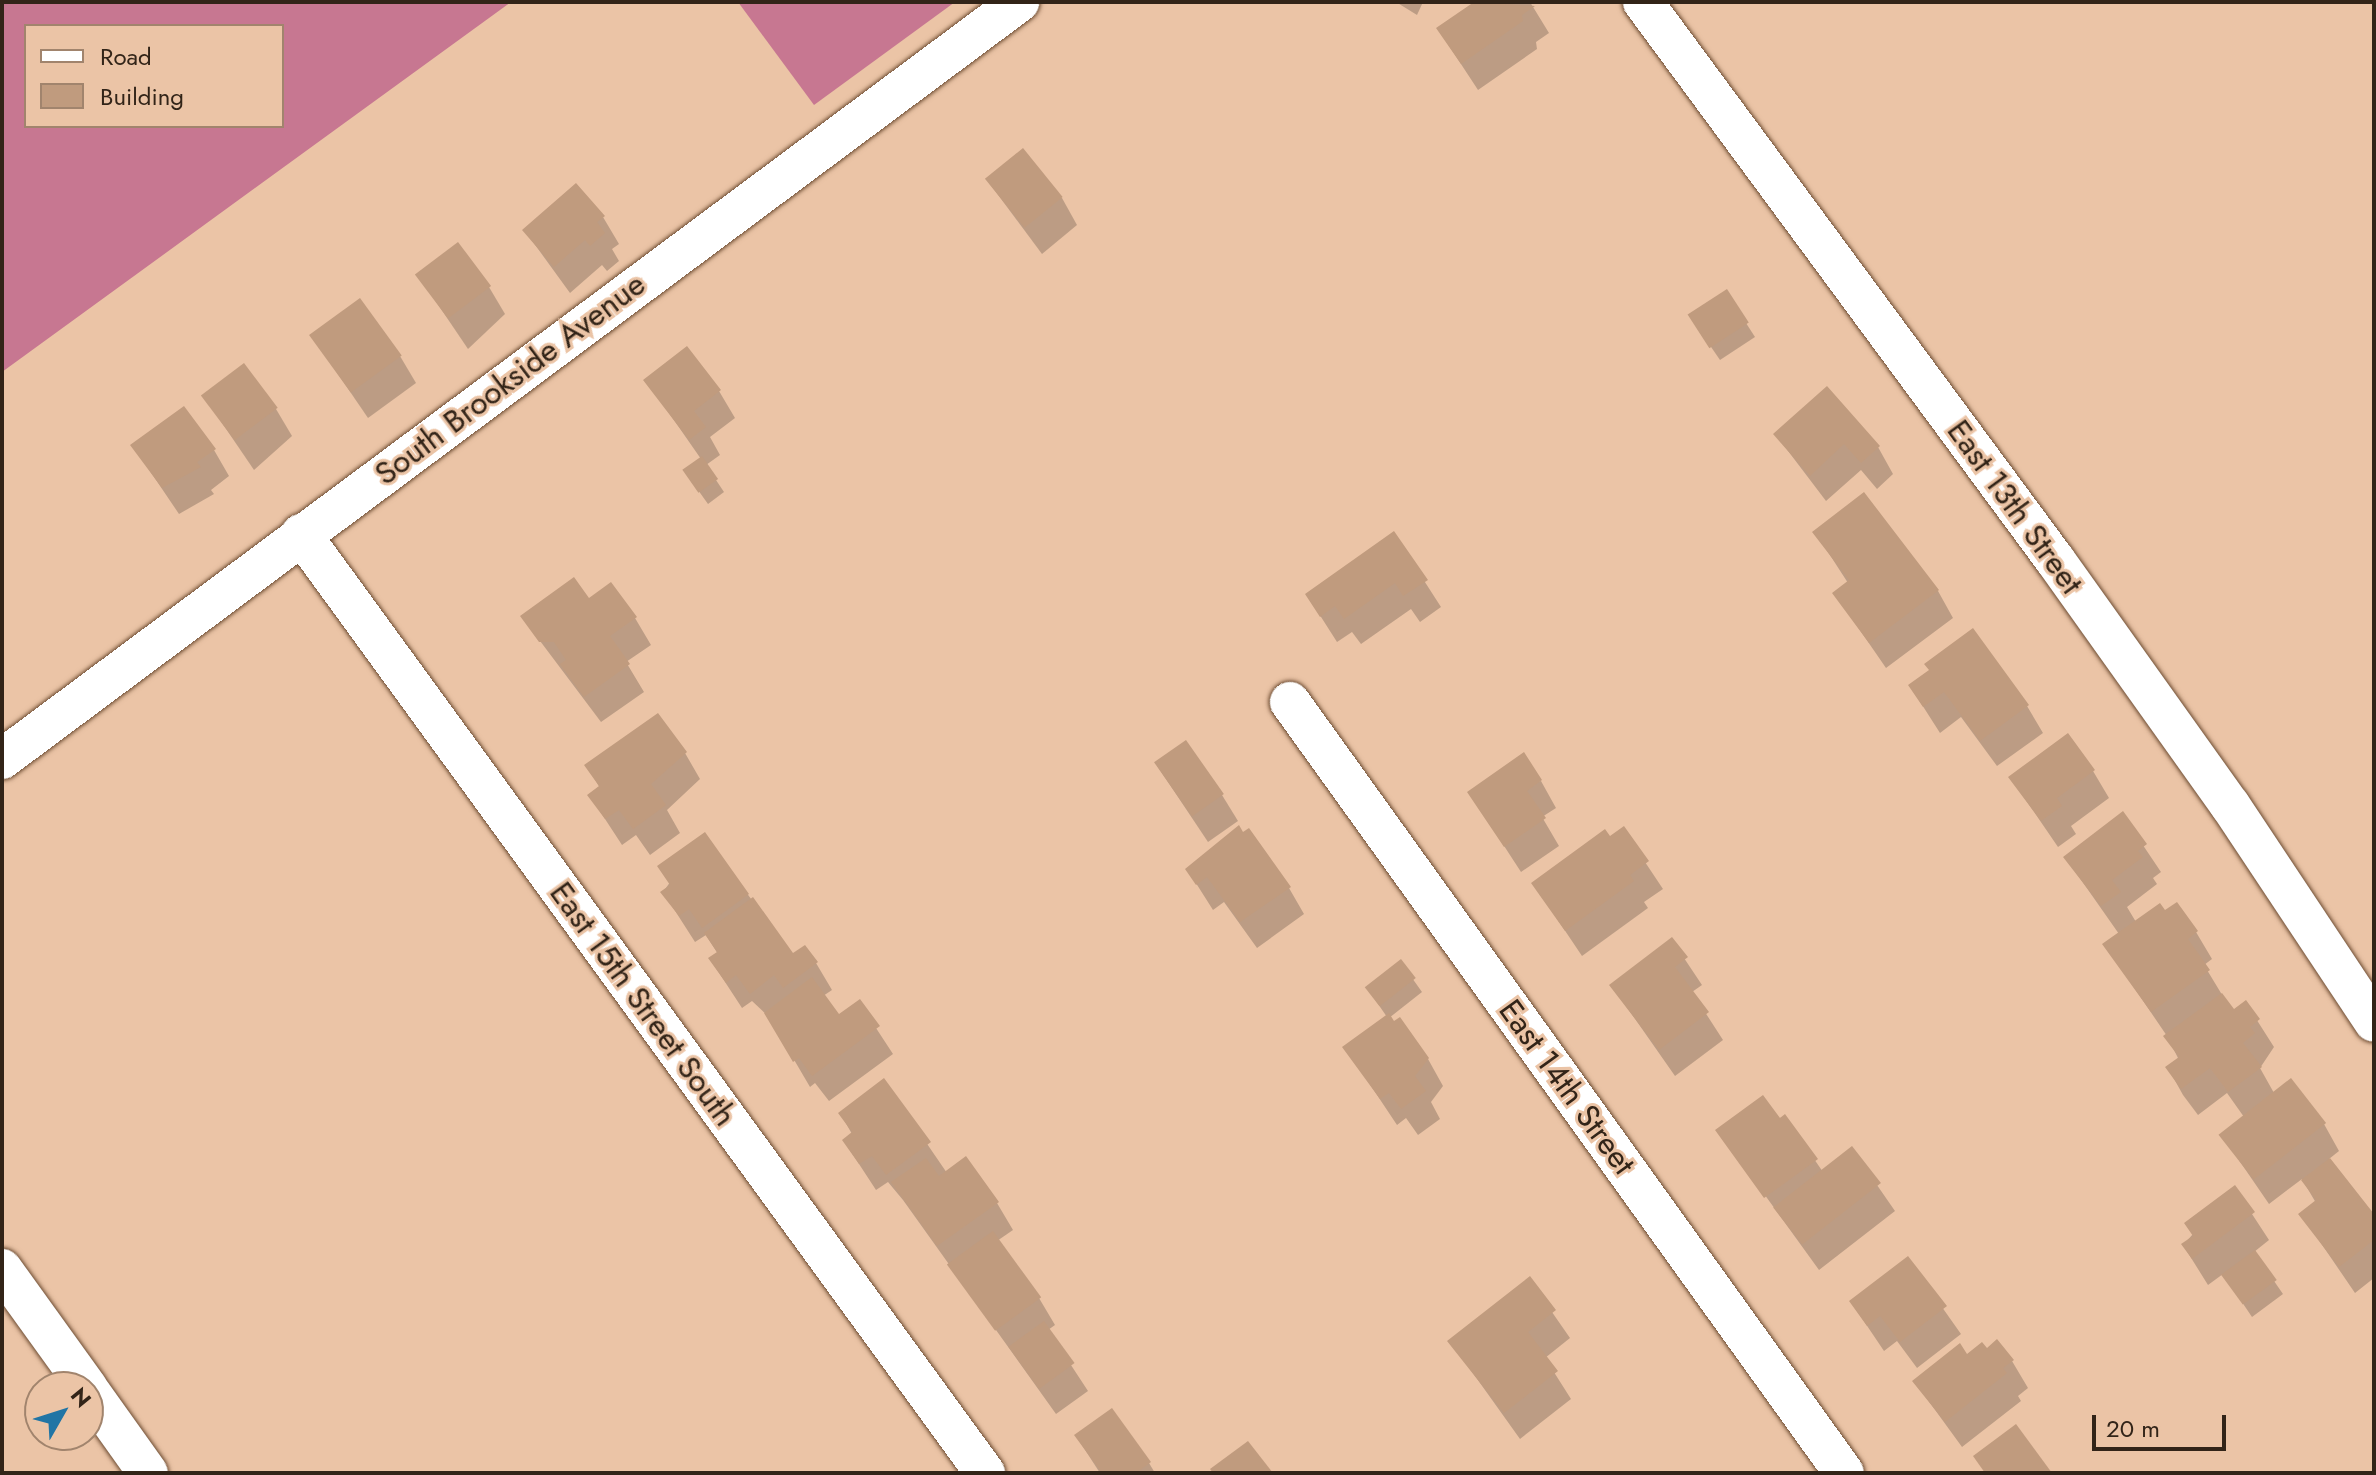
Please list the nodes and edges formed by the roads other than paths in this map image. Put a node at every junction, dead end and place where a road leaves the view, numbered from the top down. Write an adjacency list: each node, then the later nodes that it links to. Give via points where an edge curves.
1 (1019, 2): 3 (street, South Brookside Avenue)
2 (1643, 2): 6 (street, East 13th Street, via 2055,560 2230,805)
3 (301, 534): 5 (street, South Brookside Avenue); 11 (street, East 15th Street South)
4 (1290, 702): 12 (street, East 14th Street)
5 (2, 759)
6 (2374, 1022)
7 (2, 1269): 8 (street)
8 (75, 1371)
9 (104, 1412): 10 (street)
10 (148, 1473)
11 (985, 1473)
12 (1844, 1473)

